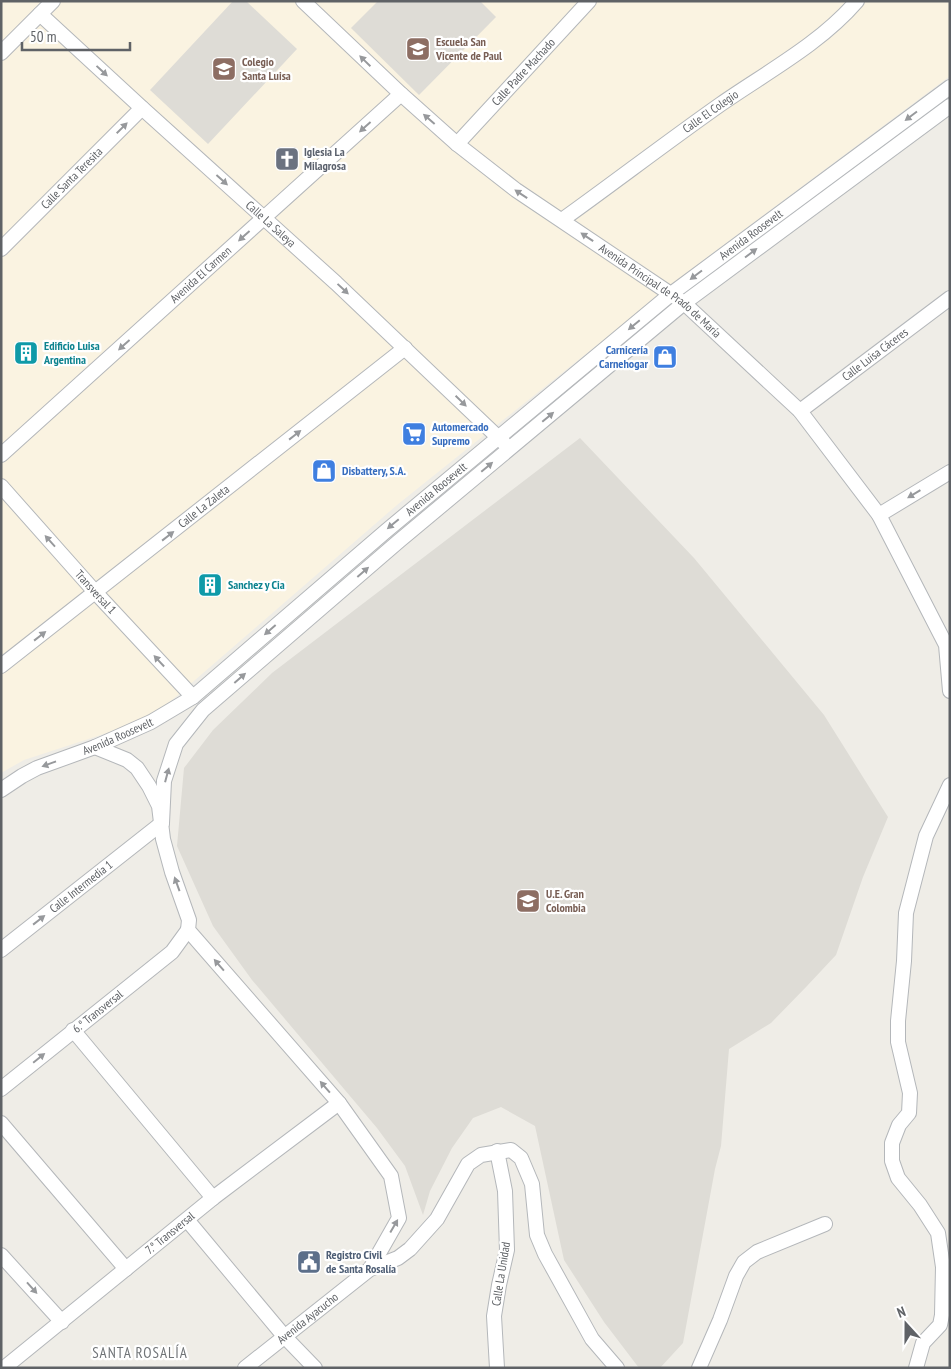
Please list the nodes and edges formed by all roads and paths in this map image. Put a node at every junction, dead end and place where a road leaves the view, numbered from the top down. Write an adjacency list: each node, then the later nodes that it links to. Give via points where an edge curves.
1 (53, 1): 5 (street)
2 (303, 1): 8 (street, Avenida Principal de Prado de María, one-way to 2)
3 (590, 1): 11 (street, Calle Padre Machado)
4 (857, 1): 13 (street, Calle El Colegio, via 812,42)
5 (40, 14): 6 (street); 10 (street, Calle La Saleya, one-way to 10)
6 (1, 53)
7 (948, 92): 15 (street, Avenida Roosevelt, one-way to 15)
8 (401, 94): 11 (street, Avenida Principal de Prado de María, one-way to 8); 12 (street, Avenida El Carmen, one-way to 12)
9 (950, 106): 17 (street, Avenida Roosevelt, one-way to 9)
10 (142, 108): 12 (street, Calle La Saleya, one-way to 12); 14 (street, Calle Santa Teresita, one-way to 10)
11 (457, 144): 13 (street, Avenida Principal de Prado de María, one-way to 11, via 516,190)
12 (264, 218): 18 (street, Calle La Saleya, one-way to 18); 22 (street, Avenida El Carmen, one-way to 22)
13 (562, 220): 15 (street, Avenida Principal de Prado de María, one-way to 13)
14 (1, 249)
15 (671, 294): 17 (street, Avenida Principal de Prado de María); 20 (street, Avenida Roosevelt, one-way to 20)
16 (950, 298): 19 (street, Calle Luisa Cáceres)
17 (684, 303): 19 (street, Avenida Principal de Prado de María); 21 (street, Avenida Roosevelt, one-way to 17)
18 (405, 348): 20 (street, Calle La Saleya, one-way to 20); 26 (street, Calle La Zaleta, one-way to 18)
19 (800, 411): 25 (street, Avenida Principal de Prado de María)
20 (498, 437): 21 (street, Calle La Saleya); 30 (street, Avenida Roosevelt, one-way to 30)
21 (510, 448): 34 (street, Avenida Roosevelt, one-way to 21, via 164,781 176,744 203,710)
22 (1, 455)
23 (950, 472): 25 (street, one-way to 25)
24 (1, 486): 26 (street, Transversal 1, one-way to 24)
25 (879, 515): 27 (street, Avenida Principal de Prado de María)
26 (96, 593): 28 (street, Calle La Zaleta, one-way to 26); 30 (street, Transversal 1, one-way to 26)
27 (948, 645): 29 (street)
28 (1, 666)
29 (950, 691)
30 (193, 697): 31 (street, Avenida Roosevelt, via 151,722)
31 (94, 747): 33 (street, Avenida Roosevelt, one-way to 33, via 38,768); 34 (street, via 127,760 137,768 159,806)
32 (950, 785): 56 (street, via 926,836 906,913 898,1021 898,1042 910,1093 910,1113 899,1125 892,1143 892,1161 898,1178 938,1233 943,1267 940,1325 923,1343)
33 (1, 790)
34 (162, 823): 35 (street, one-way to 34, via 189,920 165,847); 36 (street, Calle Intermedia 1, one-way to 34)
35 (188, 930): 37 (street, 6.° Transversal, via 172,952); 39 (street, one-way to 35)
36 (1, 950)
37 (73, 1030): 38 (street, 6.° Transversal, one-way to 37); 42 (street)
38 (1, 1089)
39 (339, 1103): 42 (street, 7.° Transversal); 47 (street, one-way to 39, via 398,1218 391,1176)
40 (1, 1123): 46 (street)
41 (497, 1151): 47 (street, via 481,1155 468,1164 437,1219 410,1249 398,1258); 53 (street, Calle La Unidad, via 505,1191 507,1250 494,1316); 54 (street, via 511,1150 521,1158 532,1184 537,1235 545,1254 592,1339)
42 (213, 1198): 43 (street, 7.° Transversal)
43 (188, 1221): 46 (street, 7.° Transversal); 49 (street)
44 (825, 1224): 55 (street, via 757,1252 744,1262)
45 (1, 1255): 48 (street, one-way to 48)
46 (126, 1269): 48 (street, 7.° Transversal)
47 (370, 1269): 49 (street, Avenida Ayacucho)
48 (62, 1322): 50 (street, 7.° Transversal)
49 (284, 1336): 51 (street, Avenida Ayacucho); 52 (street)
50 (4, 1368)
51 (245, 1368)
52 (315, 1368)
53 (497, 1368)
54 (617, 1368)
55 (699, 1368)
56 (916, 1368)

